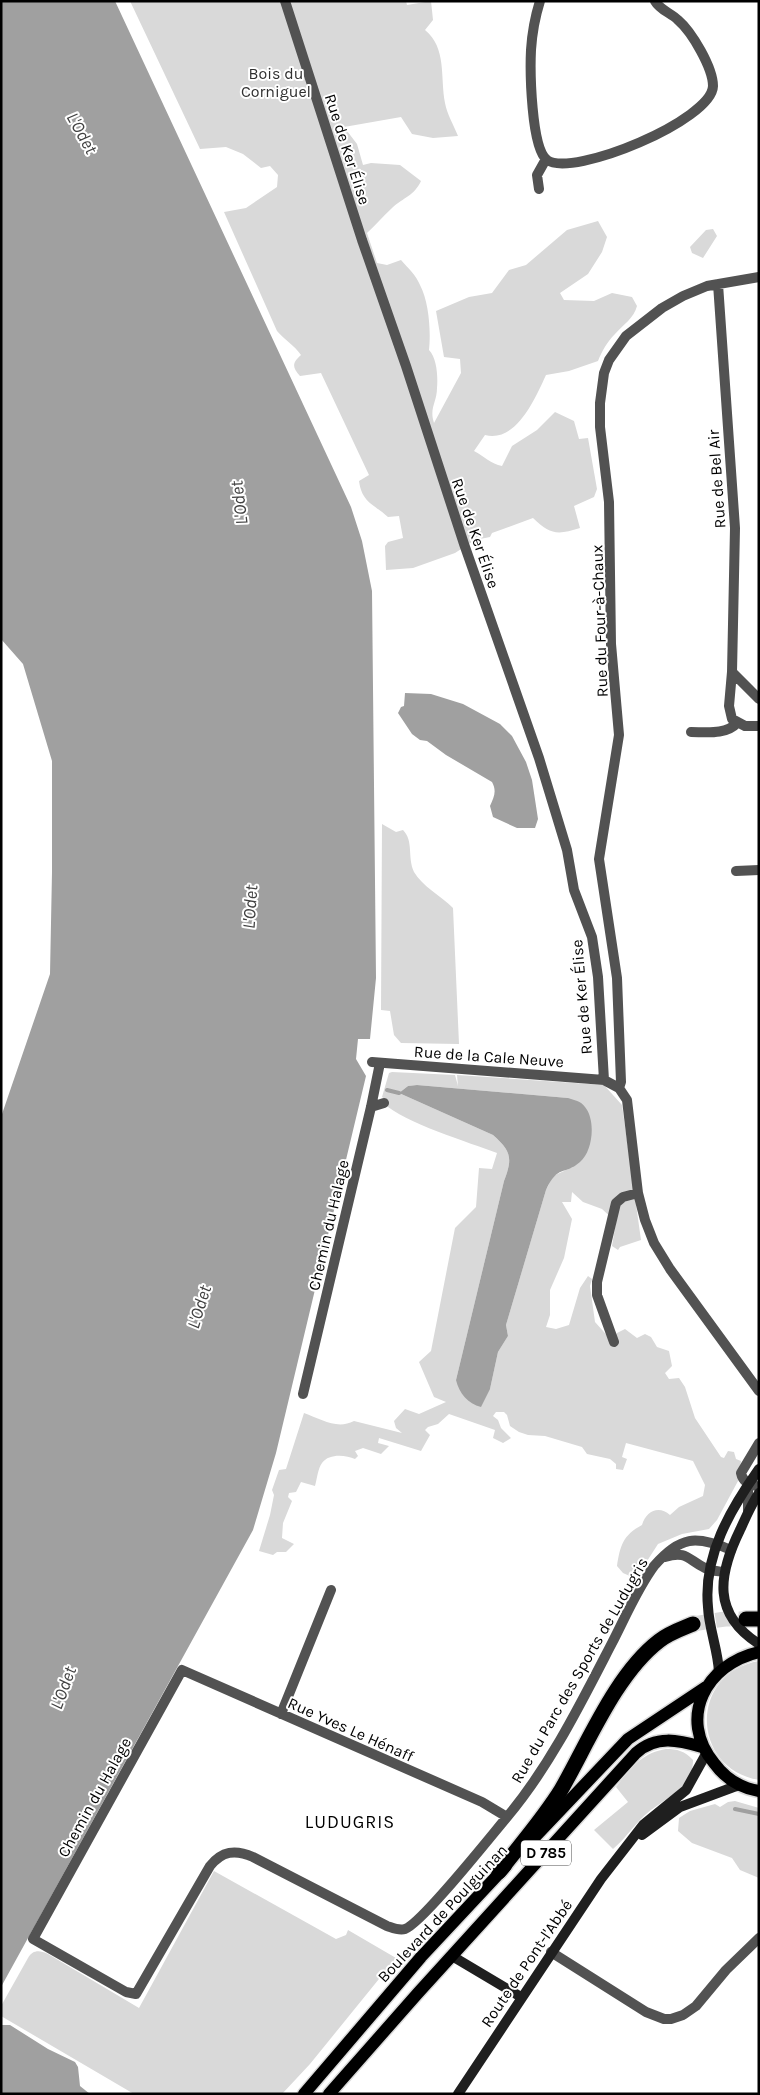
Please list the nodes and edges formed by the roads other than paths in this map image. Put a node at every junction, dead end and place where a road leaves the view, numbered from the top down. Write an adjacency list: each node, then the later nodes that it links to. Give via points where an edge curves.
1 (285, 1): 16 (street, Rue de Ker Élise, via 464,544 539,758 566,850 574,890 592,937 598,976)
2 (540, 1): 4 (street, via 531,49 531,81 536,134)
3 (655, 1): 4 (street, via 684,25 700,50 713,83 710,97 688,117 628,147 565,164)
4 (546, 159): 5 (street, via 537,175)
5 (539, 189)
6 (759, 277): 7 (street, Rue du Four-à-Chaux)
7 (718, 284): 8 (street, Rue de Bel Air, via 735,528); 17 (street, Rue du Four-à-Chaux, via 683,296 645,319 626,336 605,368 601,390 600,427 610,524 611,644 619,735 599,859 617,978)
8 (732, 672): 9 (street); 10 (street, Rue de Bel Air, via 729,706)
9 (759, 699)
10 (736, 723): 11 (street); 12 (street, via 719,732)
11 (759, 726)
12 (691, 732)
13 (759, 870): 14 (street)
14 (736, 871)
15 (376, 1062): 16 (street, Rue de la Cale Neuve); 19 (street, Chemin du Halage)
16 (604, 1080): 17 (street, Rue de la Cale Neuve)
17 (619, 1088): 20 (street, via 629,1109)
18 (384, 1103): 19 (street)
19 (371, 1107): 23 (street, Chemin du Halage)
20 (638, 1193): 21 (street, via 623,1197 616,1203 597,1282 597,1295); 22 (street, via 645,1220 659,1251)
21 (614, 1342)
22 (759, 1391)
23 (303, 1394)
24 (759, 1443): 26 (street, via 741,1473)
25 (759, 1469): 26 (main road)
26 (748, 1484): 27 (street); 29 (street); 30 (main road)
27 (759, 1487)
28 (759, 1492): 29 (main road)
29 (748, 1511): 31 (main road)
30 (716, 1543): 31 (street, Rue du Parc des Sports de Ludugris); 32 (street, Rue du Parc des Sports de Ludugris, via 700,1539 685,1541); 33 (main road)
31 (732, 1550): 34 (main road)
32 (662, 1558): 33 (street, Rue du Parc des Sports de Ludugris, via 681,1554); 46 (street, Rue du Parc des Sports de Ludugris, via 644,1582 556,1746)
33 (710, 1569): 34 (street, Rue du Parc des Sports de Ludugris); 40 (main road, via 708,1610)
34 (724, 1572): 37 (main road, via 726,1609 736,1626)
35 (331, 1590): 42 (street)
36 (693, 1624): 48 (highway, D 785, via 659,1641 633,1666 551,1805)
37 (759, 1644)
38 (759, 1652): 40 (main road, via 730,1663)
39 (182, 1670): 42 (street, Rue Yves Le Hénaff); 50 (street, Chemin du Halage)
40 (719, 1672): 41 (main road)
41 (706, 1687): 43 (main road, via 697,1716 698,1737); 48 (main road, Boulevard de Poulguinan / D 785, via 628,1739)
42 (281, 1714): 46 (street, Rue Yves Le Hénaff, via 482,1802)
43 (704, 1750): 44 (main road, via 720,1771); 47 (main road, Route de Pont-l'Abbé, via 686,1790 643,1825); 52 (main road, D 785, via 670,1740 656,1741 642,1748)
44 (739, 1785): 45 (main road); 47 (main road, Route de Pont-l'Abbé, via 680,1807)
45 (759, 1791)
46 (507, 1817): 50 (street, Rue du Parc des Sports de Ludugris, via 422,1914 401,1930 387,1926 253,1856 231,1852 221,1855 210,1866 136,1994 126,1992)
47 (622, 1852): 51 (main road, Route de Pont-l'Abbé)
48 (499, 1872): 54 (main road, Boulevard de Poulguinan / D 785, via 421,1957)
49 (759, 1938): 51 (street, via 696,2006 671,2019 646,2012)
50 (33, 1939)
51 (551, 1952): 53 (main road, Route de Pont-l'Abbé)
52 (452, 1956): 53 (main road); 55 (main road, D 785)
53 (521, 1997): 56 (main road, Route de Pont-l'Abbé)
54 (304, 2094)
55 (329, 2094)
56 (458, 2094)

